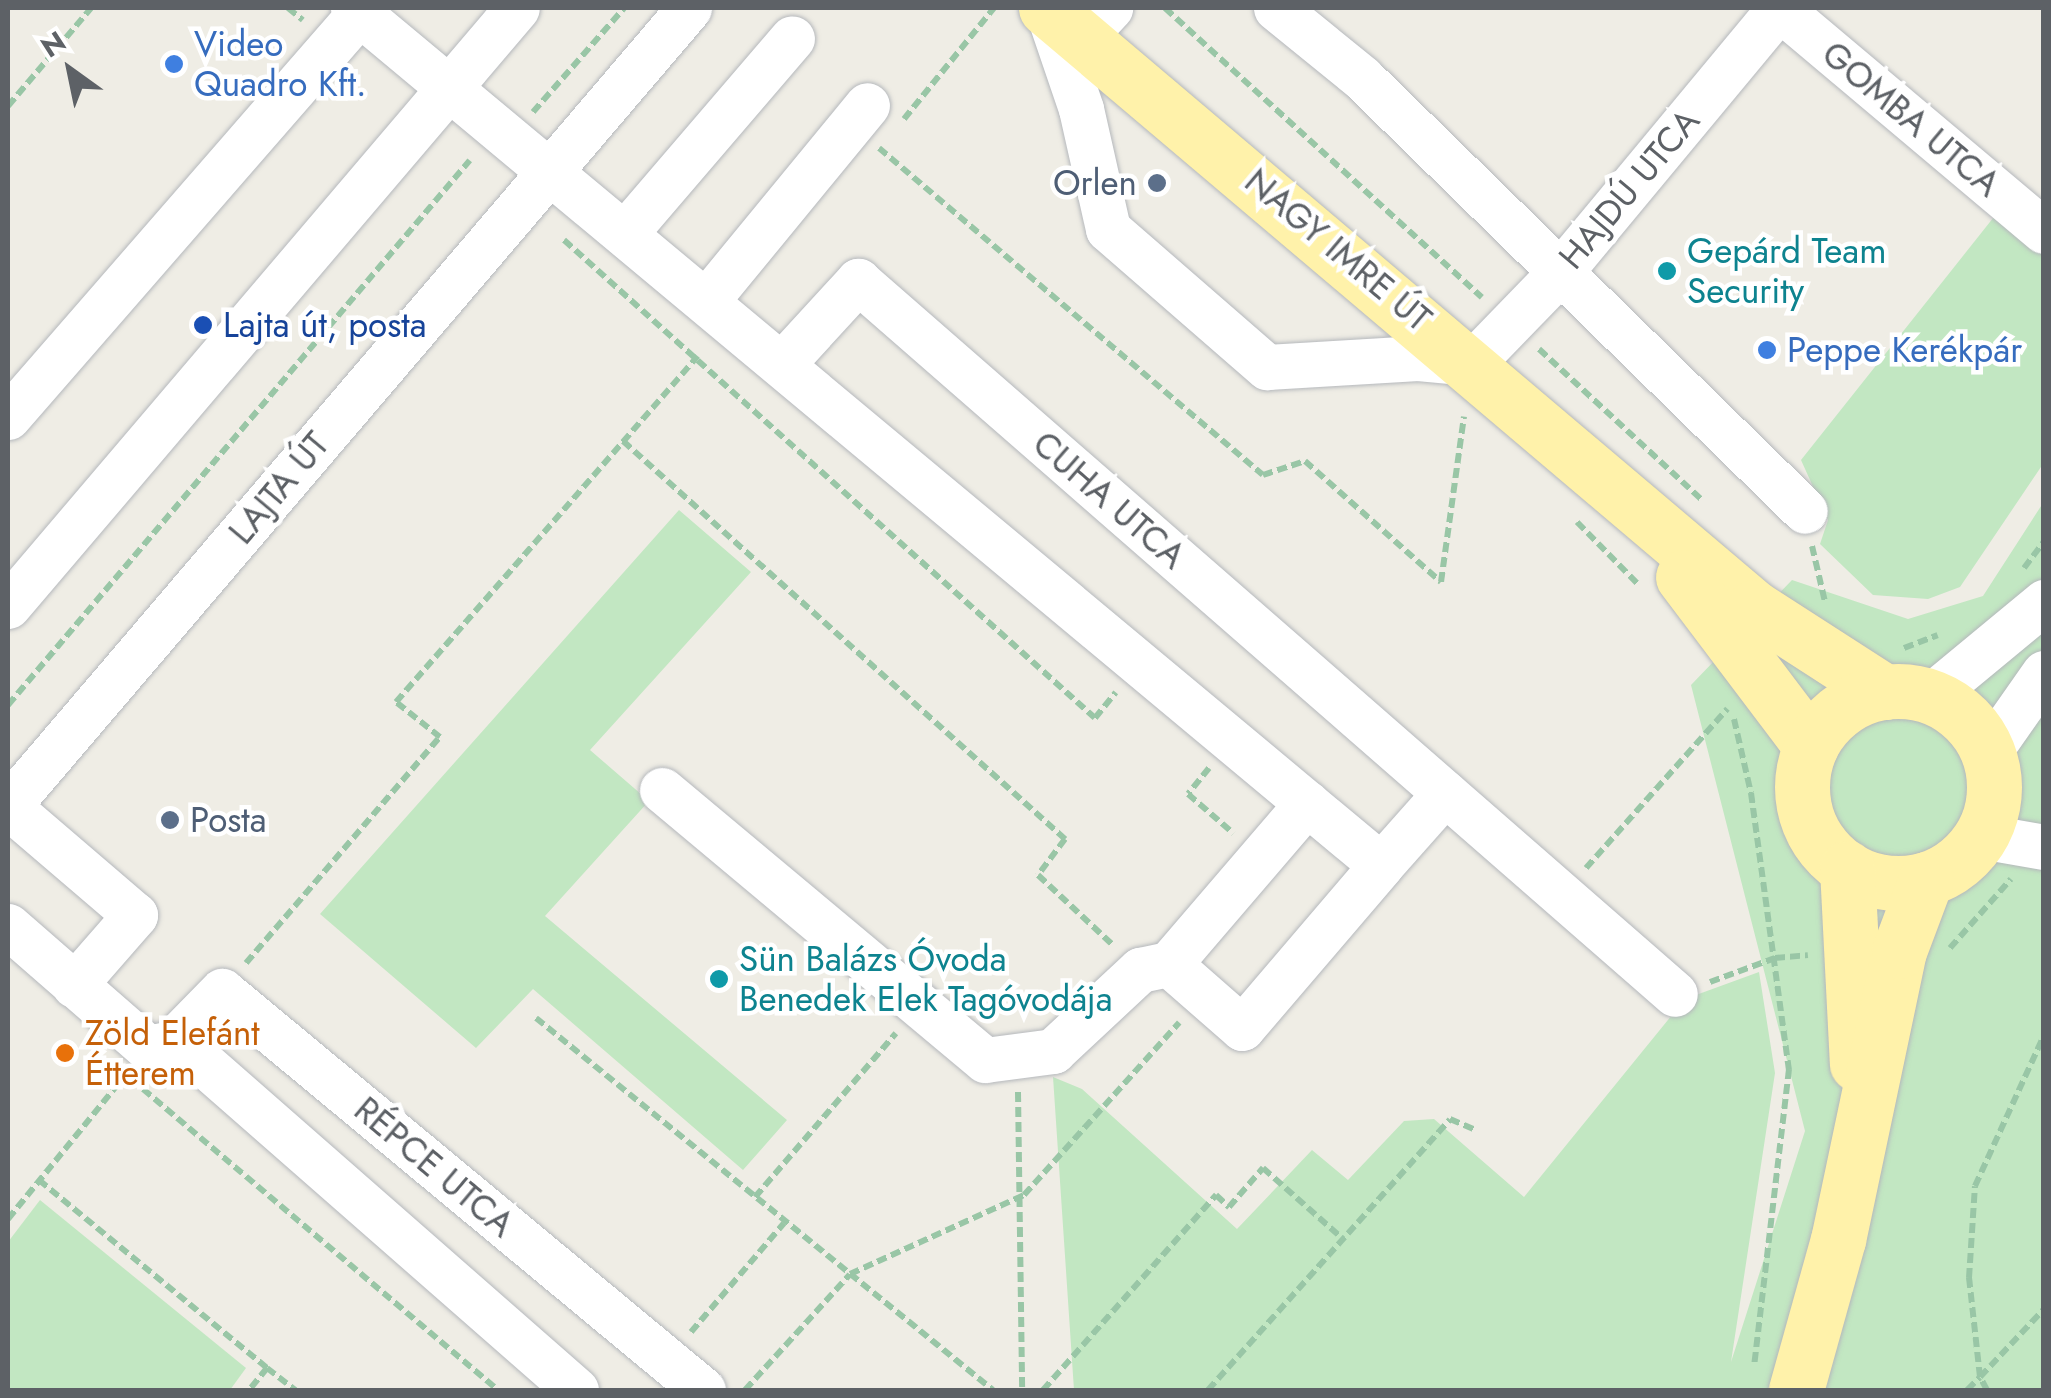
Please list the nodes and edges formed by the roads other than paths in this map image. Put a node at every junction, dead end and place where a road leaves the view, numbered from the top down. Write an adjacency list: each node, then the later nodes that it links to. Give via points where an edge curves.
1 (517, 8): 8 (street)
2 (689, 8): 10 (street, LAJTA ÚT)
3 (1276, 8): 13 (street, via 1362,78)
4 (1779, 8): 11 (street, GOMBA UTCA); 13 (street, HAJDÚ UTCA)
5 (358, 9): 8 (street); 17 (street)
6 (1072, 15): 16 (main road, NAGY IMRE ÚT); 16 (street, via 1081,109 1108,229 1267,366 1418,358)
7 (792, 38): 12 (street)
8 (448, 85): 10 (street); 21 (street)
9 (866, 126): 14 (street)
10 (550, 170): 12 (street); 29 (street, LAJTA ÚT)
11 (2044, 231)
12 (626, 232): 14 (street)
13 (1561, 271): 16 (street, HAJDÚ UTCA); 19 (street)
14 (718, 309): 15 (street)
15 (782, 364): 27 (street, CUHA UTCA, via 858,281); 28 (street)
16 (1469, 385): 18 (main road, NAGY IMRE ÚT)
17 (8, 417)
18 (1624, 499): 23 (main road, NAGY IMRE ÚT, via 1753,607); 24 (main road, NAGY IMRE ÚT)
19 (1804, 511)
20 (2044, 602): 23 (street)
21 (8, 606)
22 (2044, 674): 25 (street)
23 (1907, 695): 24 (main road, via 1854,702 1829,720); 25 (main road, via 1970,724)
24 (1811, 746): 33 (main road, via 1802,776 1804,808 1816,837)
25 (1990, 750): 30 (main road, via 1994,782)
26 (662, 790): 36 (street, via 986,1060 1053,1051)
27 (1445, 793): 32 (street); 38 (street, CUHA UTCA)
28 (1307, 802): 32 (street); 36 (street)
29 (8, 806): 37 (street, via 135,915)
30 (1981, 836): 31 (street); 34 (main road, via 1954,865)
31 (2042, 845)
32 (1382, 865): 36 (street, via 1242,1028)
33 (1846, 868): 34 (main road, via 1894,884); 40 (main road)
34 (1926, 879): 40 (main road, via 1900,950)
35 (8, 926): 37 (street, RÉPCE UTCA)
36 (1154, 967)
37 (74, 985): 39 (street, RÉPCE UTCA)
38 (1676, 994)
39 (139, 1057): 41 (street, RÉPCE UTCA, via 188,1050); 42 (street, RÉPCE UTCA, via 222,991)
40 (1860, 1127): 43 (main road)
41 (576, 1390)
42 (703, 1390)
43 (1796, 1390)

